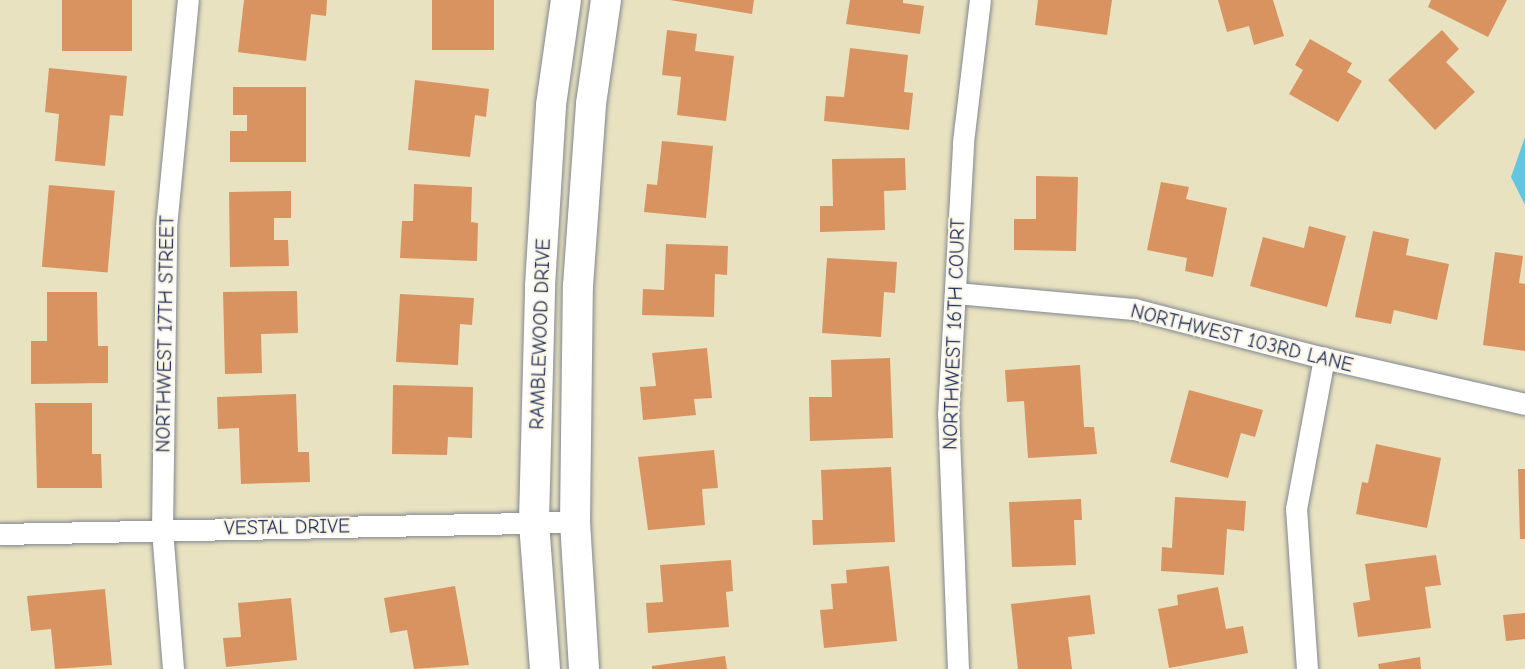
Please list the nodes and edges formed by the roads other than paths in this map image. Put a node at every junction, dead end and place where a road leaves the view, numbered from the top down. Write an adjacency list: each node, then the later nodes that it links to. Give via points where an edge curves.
1 (188, 0): 10 (street, NORTHWEST 17TH STREET, via 166,226)
2 (566, 0): 8 (street, RAMBLEWOOD DRIVE, via 550,116 540,286)
3 (606, 0): 9 (street, RAMBLEWOOD DRIVE, via 591,104 578,286)
4 (980, 0): 5 (street, NORTHWEST 16TH COURT, via 963,142)
5 (955, 293): 6 (street, NORTHWEST 103RD LANE, via 1134,309); 15 (street, NORTHWEST 16TH COURT, via 948,414)
6 (1324, 358): 7 (street, NORTHWEST 103RD LANE); 16 (street, via 1296,509)
7 (1525, 404)
8 (534, 521): 9 (street, VESTAL DRIVE); 10 (street, VESTAL DRIVE); 13 (street, RAMBLEWOOD DRIVE)
9 (575, 522): 14 (street, RAMBLEWOOD DRIVE)
10 (162, 530): 11 (street, VESTAL DRIVE); 12 (street, NORTHWEST 17TH STREET)
11 (0, 534)
12 (173, 669)
13 (545, 669)
14 (584, 669)
15 (958, 669)
16 (1307, 669)

